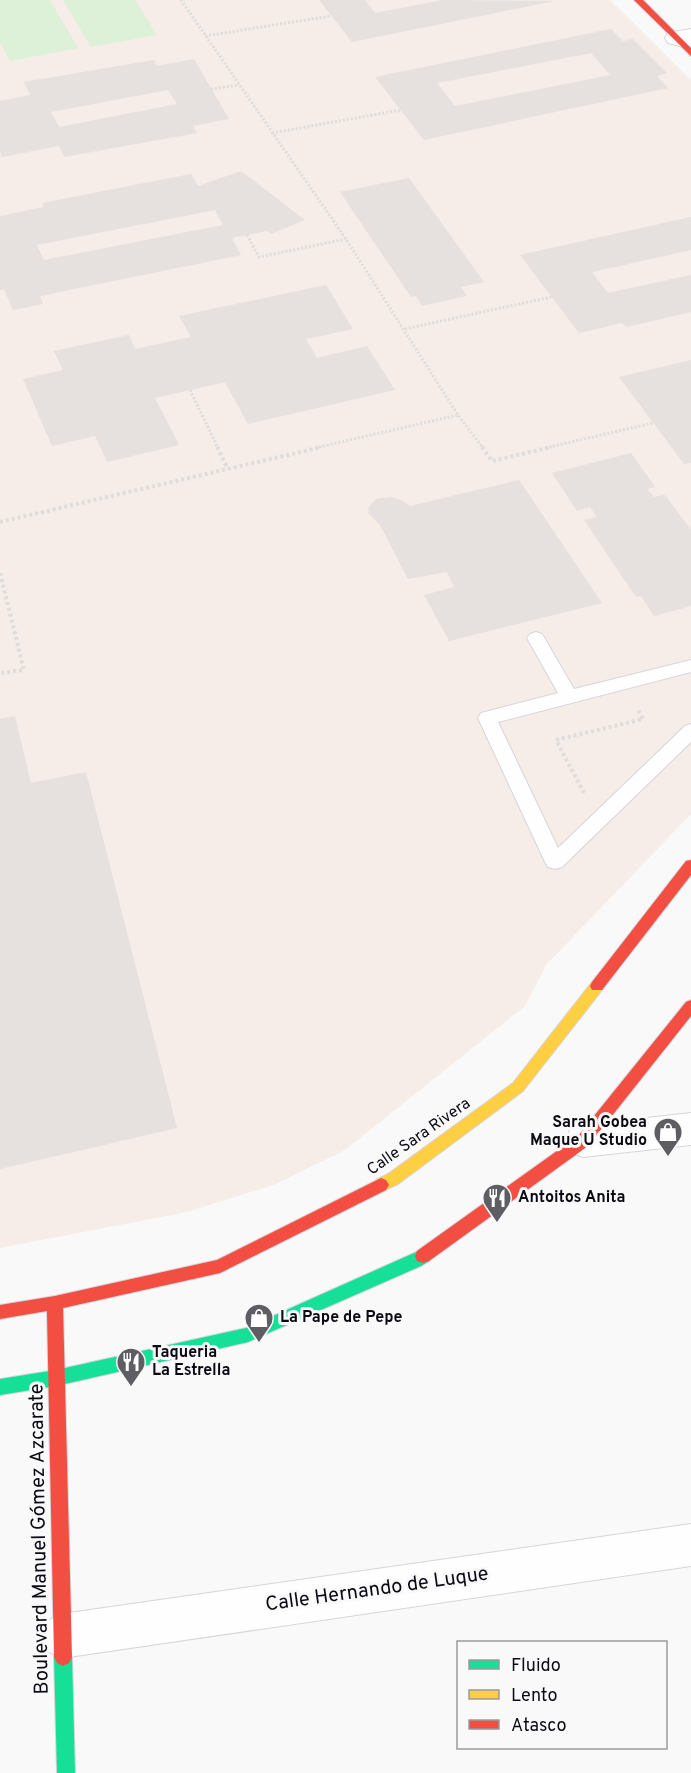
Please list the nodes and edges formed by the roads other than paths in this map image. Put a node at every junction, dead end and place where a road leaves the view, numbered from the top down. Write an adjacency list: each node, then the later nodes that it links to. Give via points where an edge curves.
1 (638, 0): 2 (street)
2 (687, 42)
3 (536, 638): 5 (lane)
4 (691, 666): 5 (lane)
5 (569, 697): 6 (lane, via 487,718 555,862)
6 (691, 731)
7 (691, 865): 11 (street, Calle Sara Rivera, via 518,1087 393,1179 220,1266)
8 (691, 1006): 10 (street)
9 (691, 1129): 10 (street)
10 (583, 1142): 13 (street, via 415,1262 248,1335)
11 (55, 1303): 12 (street, Calle Sara Rivera); 13 (street, Boulevard Manuel Gómez Azcarate)
12 (0, 1312)
13 (56, 1378): 14 (street); 16 (street, Boulevard Manuel Gómez Azcarate)
14 (0, 1387)
15 (691, 1545): 16 (street, Calle Hernando de Luque)
16 (62, 1636): 17 (street, Boulevard Manuel Gómez Azcarate)
17 (66, 1773)

